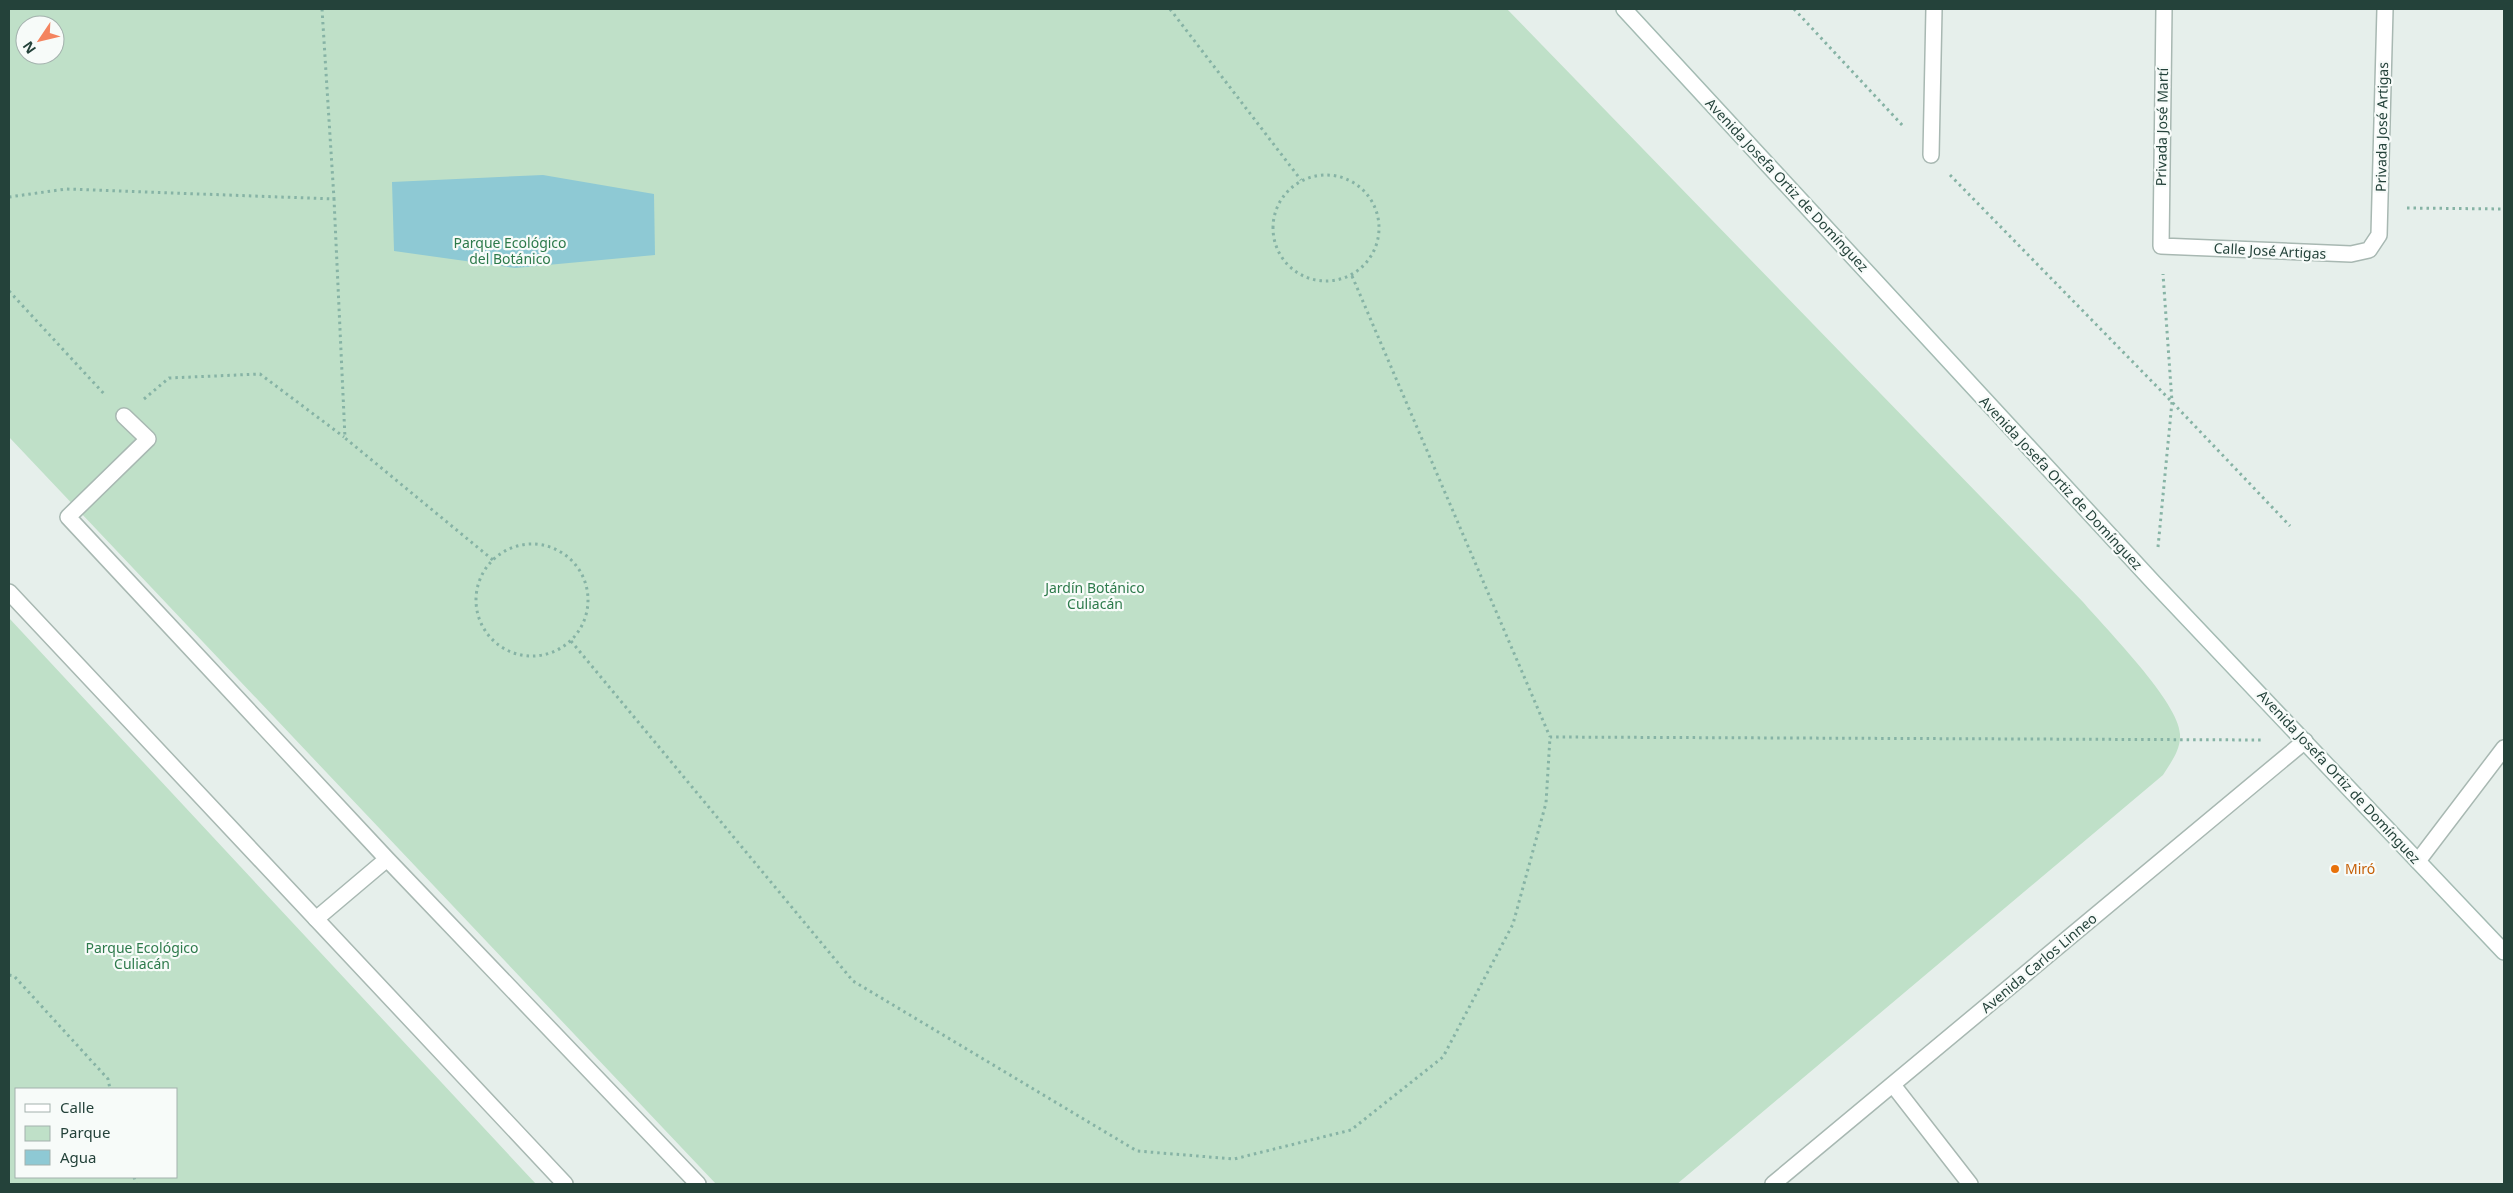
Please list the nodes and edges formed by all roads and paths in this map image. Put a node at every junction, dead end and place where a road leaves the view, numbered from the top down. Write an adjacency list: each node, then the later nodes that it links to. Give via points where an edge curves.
1 (322, 9): 11 (path)
2 (1170, 9): 9 (path)
3 (1624, 9): 23 (street, Avenida Josefa Ortiz de Domínguez)
4 (1794, 9): 8 (path)
5 (1934, 9): 8 (street)
6 (2164, 9): 15 (street, Privada José Martí)
7 (2385, 9): 12 (street, Privada José Artigas)
8 (1931, 155): 18 (path)
9 (1301, 180): 16 (path, via 1319,174 1338,176 1355,183 1368,195 1378,212 1380,231 1376,248 1367,264); 16 (path, via 1288,190 1275,212 1273,237 1278,253 1303,277 1327,282)
10 (9, 197): 11 (path, via 66,189)
11 (334, 199): 20 (path)
12 (2381, 207): 13 (path); 14 (street, Privada José Artigas, via 2379,235)
13 (2504, 209)
14 (2375, 243): 15 (street, Calle José Artigas, via 2369,250 2351,254)
15 (2161, 246): 18 (path)
16 (1352, 276): 26 (path)
17 (9, 291): 19 (path)
18 (2172, 402): 21 (path); 23 (path)
19 (124, 416): 20 (path, via 169,378 260,374); 29 (street, via 148,439 68,518)
20 (345, 438): 22 (path)
21 (2290, 526)
22 (493, 560): 25 (path, via 508,549 542,545 559,551 572,562 582,577 587,594 587,612); 25 (path, via 482,574 476,593 476,612 484,630 498,645 515,654 534,656 553,652)
23 (2154, 583): 27 (street, Avenida Josefa Ortiz de Domínguez)
24 (9, 592): 31 (street)
25 (571, 641): 26 (path, via 853,981 1136,1152 1234,1159 1351,1130 1444,1057 1513,924 1546,803)
26 (1550, 737): 27 (path)
27 (2305, 741): 30 (street, Avenida Josefa Ortiz de Domínguez); 34 (street, Avenida Carlos Linneo)
28 (2504, 748): 30 (street)
29 (387, 859): 31 (street); 37 (street)
30 (2418, 861): 32 (street, Avenida Josefa Ortiz de Domínguez)
31 (316, 919): 36 (street)
32 (2504, 952)
33 (9, 975): 35 (path, via 14,976 108,1079)
34 (1893, 1085): 38 (street, Avenida Carlos Linneo); 39 (street)
35 (110, 1088)
36 (565, 1184)
37 (698, 1184)
38 (1773, 1184)
39 (1970, 1184)

